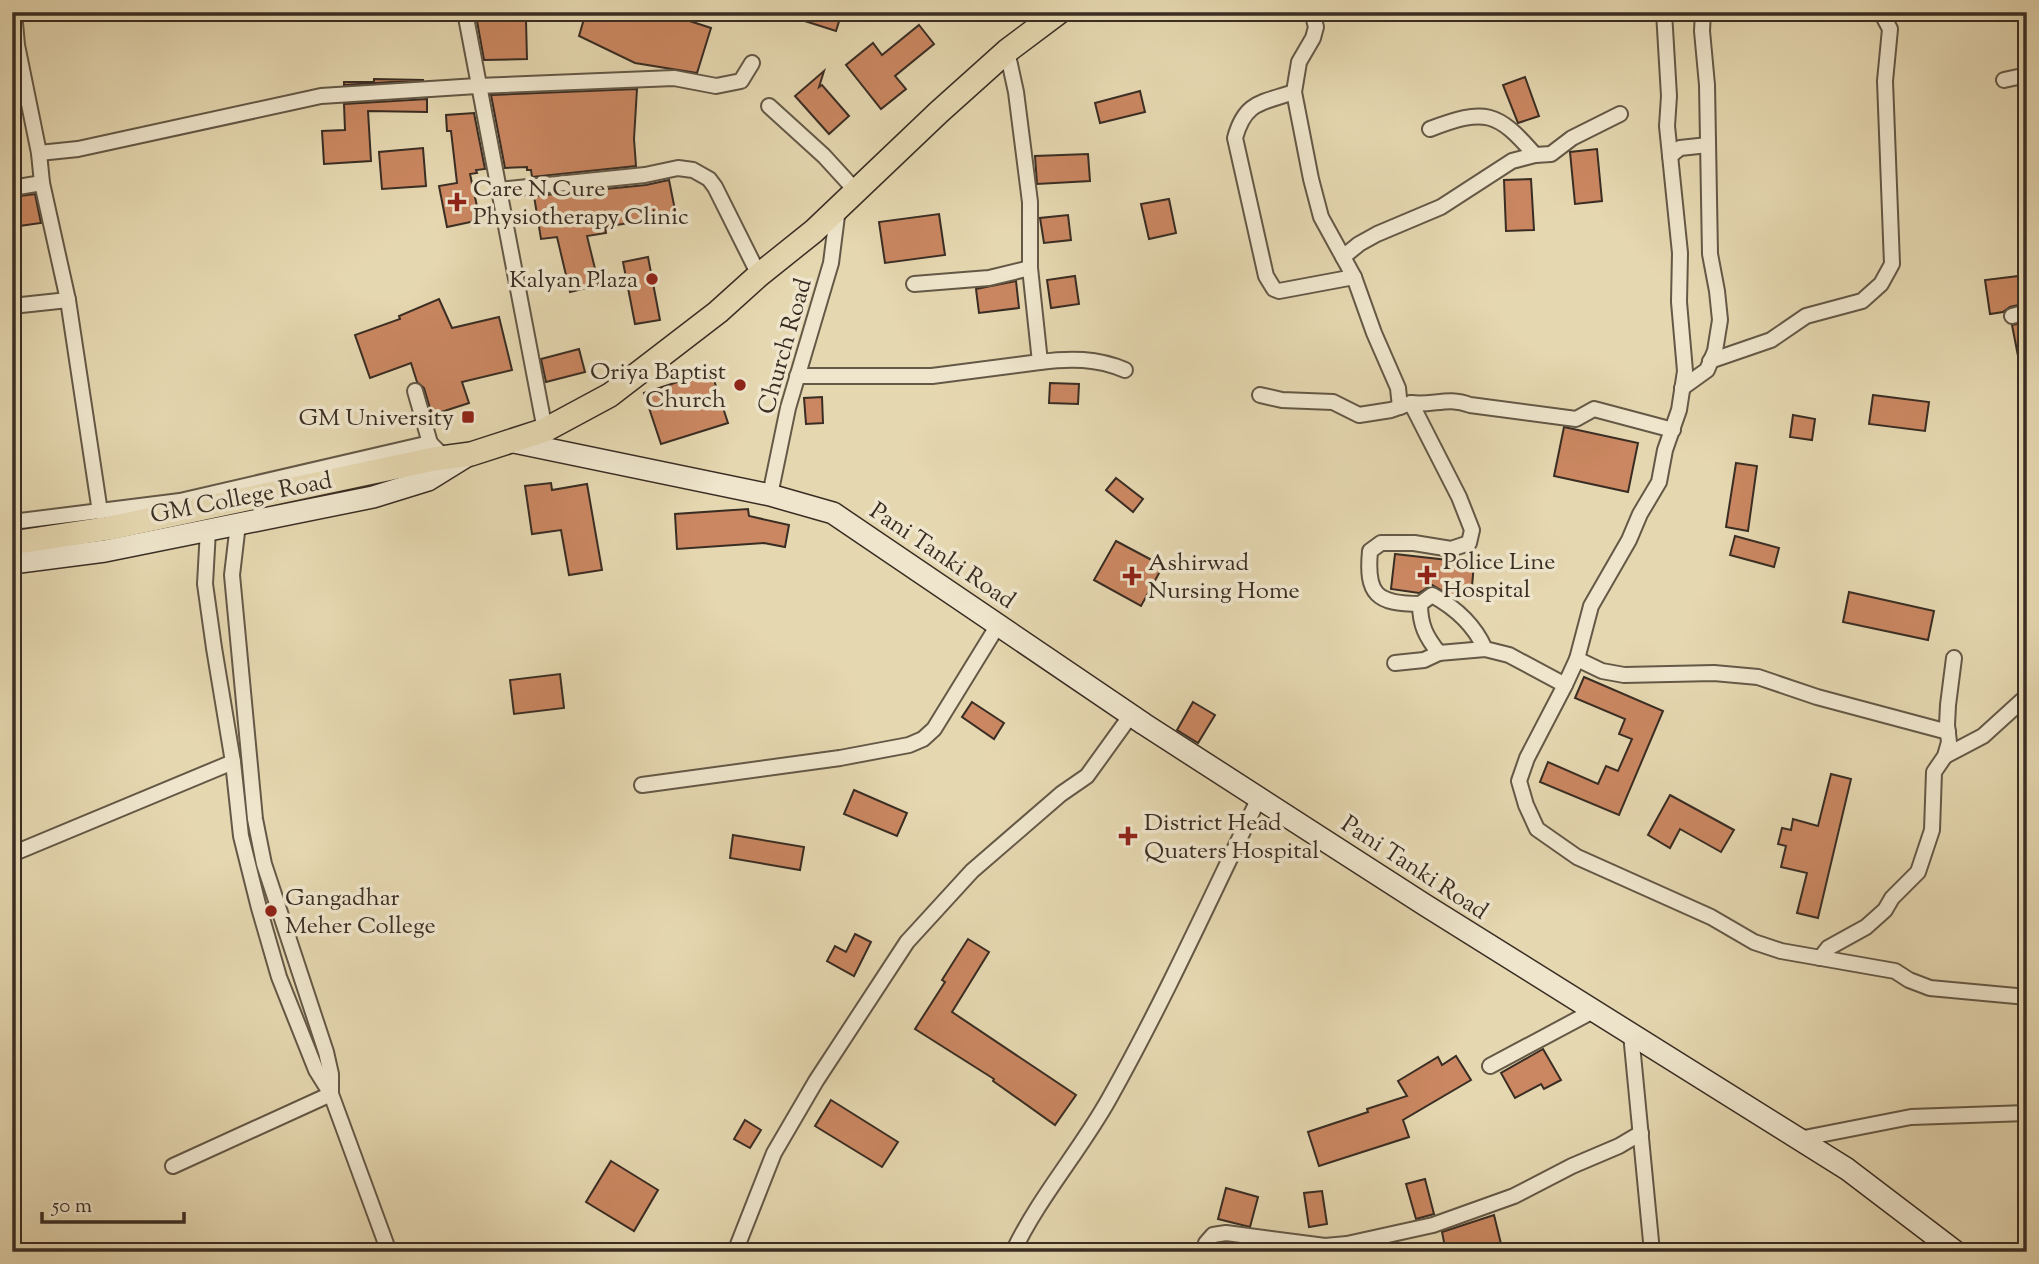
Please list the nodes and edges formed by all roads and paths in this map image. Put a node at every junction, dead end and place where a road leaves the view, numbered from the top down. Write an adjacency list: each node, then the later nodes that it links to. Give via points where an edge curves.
1 (14, 12): 18 (street)
2 (465, 12): 12 (street)
3 (1059, 12): 8 (main road)
4 (1312, 12): 13 (street, via 1316,27 1300,62)
5 (1664, 12): 20 (street)
6 (1703, 12): 17 (street)
7 (1881, 12): 33 (street, via 1890,29 1885,81 1892,264 1881,284 1862,301 1806,316 1771,340)
8 (1007, 51): 24 (main road); 27 (street, via 1030,202)
9 (752, 63): 12 (street, via 741,81 716,86 674,78)
10 (2027, 75): 11 (street)
11 (2004, 80)
12 (478, 86): 18 (street, via 321,96 78,149); 23 (street)
13 (1294, 92): 26 (street, via 1321,217); 29 (street, via 1252,106 1235,138 1266,276 1279,290)
14 (769, 106): 24 (street)
15 (1620, 114): 19 (street, via 1551,154)
16 (1430, 129): 19 (street, via 1483,115 1513,129)
17 (1708, 145): 20 (street, via 1680,148); 33 (street, via 1710,254 1720,320)
18 (39, 153): 21 (street)
19 (1535, 155): 26 (street, via 1512,161 1441,207 1377,234)
20 (1670, 156): 37 (street, via 1680,253)
21 (42, 183): 22 (street); 31 (street)
22 (12, 188)
23 (498, 190): 28 (street, via 678,168 693,170 715,187); 41 (street)
24 (856, 191): 25 (main road)
25 (838, 208): 28 (main road); 36 (street, Church Road, via 831,263)
26 (1343, 257): 29 (street)
27 (1030, 268): 30 (street, via 989,278); 34 (street)
28 (759, 275): 41 (main road, via 653,364 610,395)
29 (1354, 277): 40 (street)
30 (914, 284)
31 (68, 300): 32 (street); 47 (street)
32 (12, 306)
33 (1710, 361): 37 (street, via 1707,370)
34 (1040, 362): 35 (street, via 1092,360); 36 (street, via 932,376)
35 (1125, 370)
36 (797, 376): 46 (street, Church Road)
37 (1682, 388): 42 (street)
38 (415, 391): 44 (street)
39 (1261, 395): 40 (street, via 1333,402 1359,415)
40 (1405, 405): 42 (street, via 1456,399 1470,405 1576,419 1594,409); 53 (street, via 1459,497 1472,530 1469,543 1451,549 1381,543 1370,551 1368,574 1374,591 1385,600)
41 (545, 430): 43 (main road)
42 (1673, 430): 58 (street, via 1659,482 1591,606)
43 (509, 441): 45 (main road); 46 (street)
44 (436, 453): 45 (main road); 47 (street); 51 (main road, via 110,528)
45 (471, 454): 49 (street, GM College Road, via 428,480 373,497)
46 (770, 495): 54 (street, Pani Tanki Road, via 833,513)
47 (100, 512): 48 (street)
48 (12, 522)
49 (238, 524): 50 (street, GM College Road); 74 (street, via 232,575 255,819 264,864 326,1052)
50 (208, 530): 52 (street, GM College Road, via 105,551); 65 (street, via 205,584)
51 (12, 543)
52 (12, 563)
53 (1420, 604): 55 (street, via 1433,595 1452,606 1479,635); 56 (street, via 1426,636)
54 (998, 625): 62 (street, Pani Tanki Road); 66 (street, via 934,729 923,739 840,758)
55 (1485, 649): 56 (street); 60 (street, via 1509,655)
56 (1438, 653): 59 (street, via 1424,660)
57 (1954, 658): 63 (street)
58 (1577, 659): 60 (street); 63 (street, via 1624,675 1758,677)
59 (1395, 663)
60 (1565, 684): 69 (street, via 1519,780 1537,829 1577,857 1711,917 1754,942)
61 (2027, 696): 64 (street, via 1983,736)
62 (1131, 715): 67 (street, Pani Tanki Road); 81 (street, via 1087,776 972,871 907,942 774,1153)
63 (1948, 732): 64 (street)
64 (1945, 756): 69 (street, via 1934,772 1932,830 1918,872 1866,927 1828,948)
65 (233, 762): 68 (street); 74 (street, via 242,835 279,977 316,1069)
66 (642, 785)
67 (1259, 798): 71 (street, Pani Tanki Road); 82 (street, via 1108,1101)
68 (12, 853)
69 (1820, 958): 70 (street, via 1895,971 1930,988)
70 (2027, 997)
71 (1593, 1011): 72 (street, Pani Tanki Road); 73 (street)
72 (1631, 1034): 76 (street); 77 (street, Pani Tanki Road)
73 (1490, 1066)
74 (331, 1094): 78 (street); 80 (street)
75 (2027, 1112): 77 (street, via 1911,1118)
76 (1641, 1133): 79 (street, via 1514,1196 1433,1225); 84 (street)
77 (1798, 1139): 85 (street, Pani Tanki Road, via 1847,1168)
78 (173, 1166)
79 (1346, 1248): 83 (street, via 1226,1233 1213,1235)
80 (389, 1252)
81 (735, 1252)
82 (1013, 1252)
83 (1203, 1252)
84 (1652, 1252)
85 (1956, 1252)

